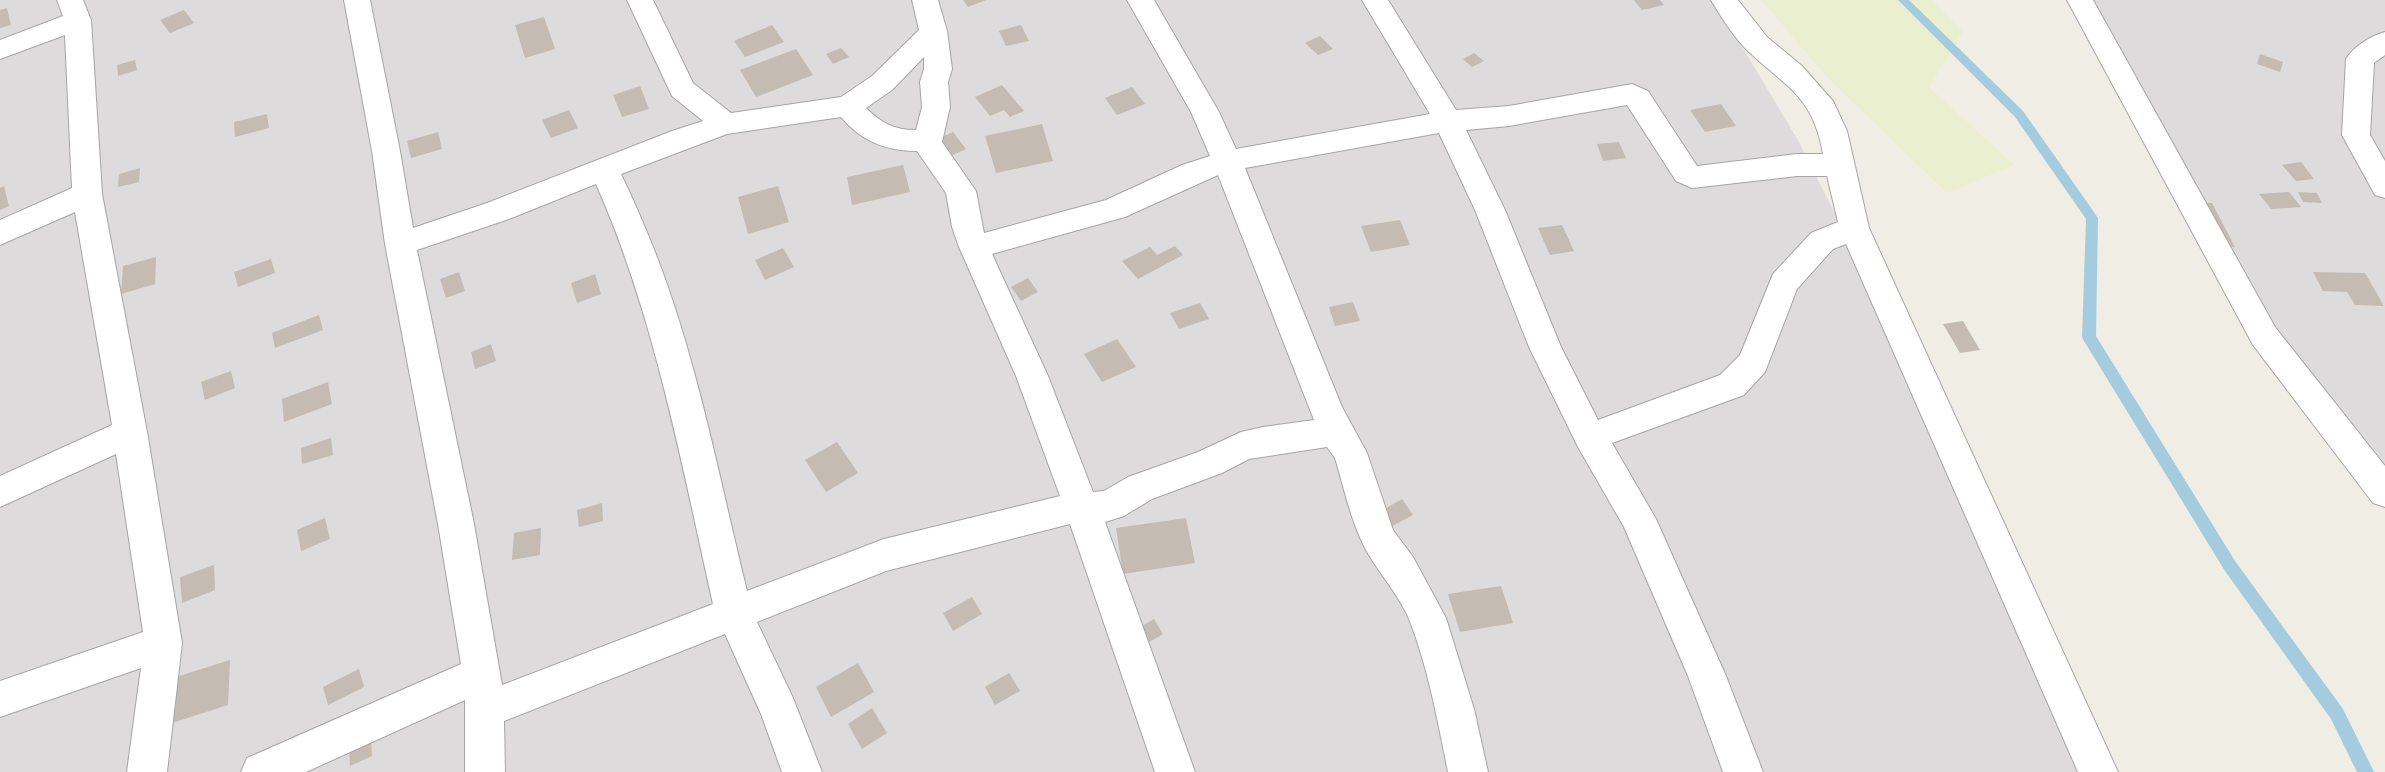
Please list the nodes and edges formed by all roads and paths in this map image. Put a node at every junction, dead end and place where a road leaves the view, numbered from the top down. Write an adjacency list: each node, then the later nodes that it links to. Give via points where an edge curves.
1 (357, 0): 23 (street)
2 (640, 0): 14 (street, via 682,89)
3 (925, 0): 9 (street)
4 (1140, 0): 16 (street, via 1205,112)
5 (1375, 0): 13 (street)
6 (1724, 0): 17 (street, via 1757,44 1819,100 1833,131)
7 (2080, 0): 29 (street, via 2264,336)
8 (74, 10): 11 (street); 20 (street)
9 (934, 31): 12 (street, via 882,83); 15 (street, via 936,107)
10 (2385, 41): 19 (street, via 2360,59 2356,135)
11 (0, 50)
12 (848, 106): 14 (street); 15 (street, via 860,122 878,133)
13 (1448, 121): 16 (street); 17 (street, via 1509,116 1632,94 1692,177 1797,165); 27 (street, via 1490,210 1545,347)
14 (726, 124): 18 (street)
15 (927, 143): 24 (street, via 961,191)
16 (1227, 161): 24 (street, via 1192,172 1114,209); 26 (street)
17 (1839, 165): 21 (street)
18 (605, 170): 23 (street); 31 (street, via 632,228 656,298)
19 (2385, 187)
20 (87, 194): 22 (street); 25 (street)
21 (1854, 228): 27 (street, via 1822,241 1784,283 1753,363 1732,385); 42 (street)
22 (0, 233)
23 (400, 244): 33 (street, via 456,524)
24 (974, 247): 30 (street, via 1032,376)
25 (130, 432): 28 (street); 32 (street)
26 (1336, 432): 30 (street, via 1241,447 1210,463 1140,488 1112,505); 40 (street, via 1350,453 1377,536 1428,618 1455,710)
27 (1590, 437): 41 (street, via 1638,519 1707,676)
28 (0, 492)
29 (2385, 492)
30 (1081, 506): 31 (street, via 884,555); 39 (street)
31 (734, 613): 33 (street); 38 (street)
32 (163, 643): 34 (street); 35 (street)
33 (484, 692): 36 (street); 37 (street)
34 (0, 699)
35 (147, 772)
36 (261, 772)
37 (485, 772)
38 (802, 772)
39 (1175, 772)
40 (1468, 772)
41 (1743, 772)
42 (2098, 772)

